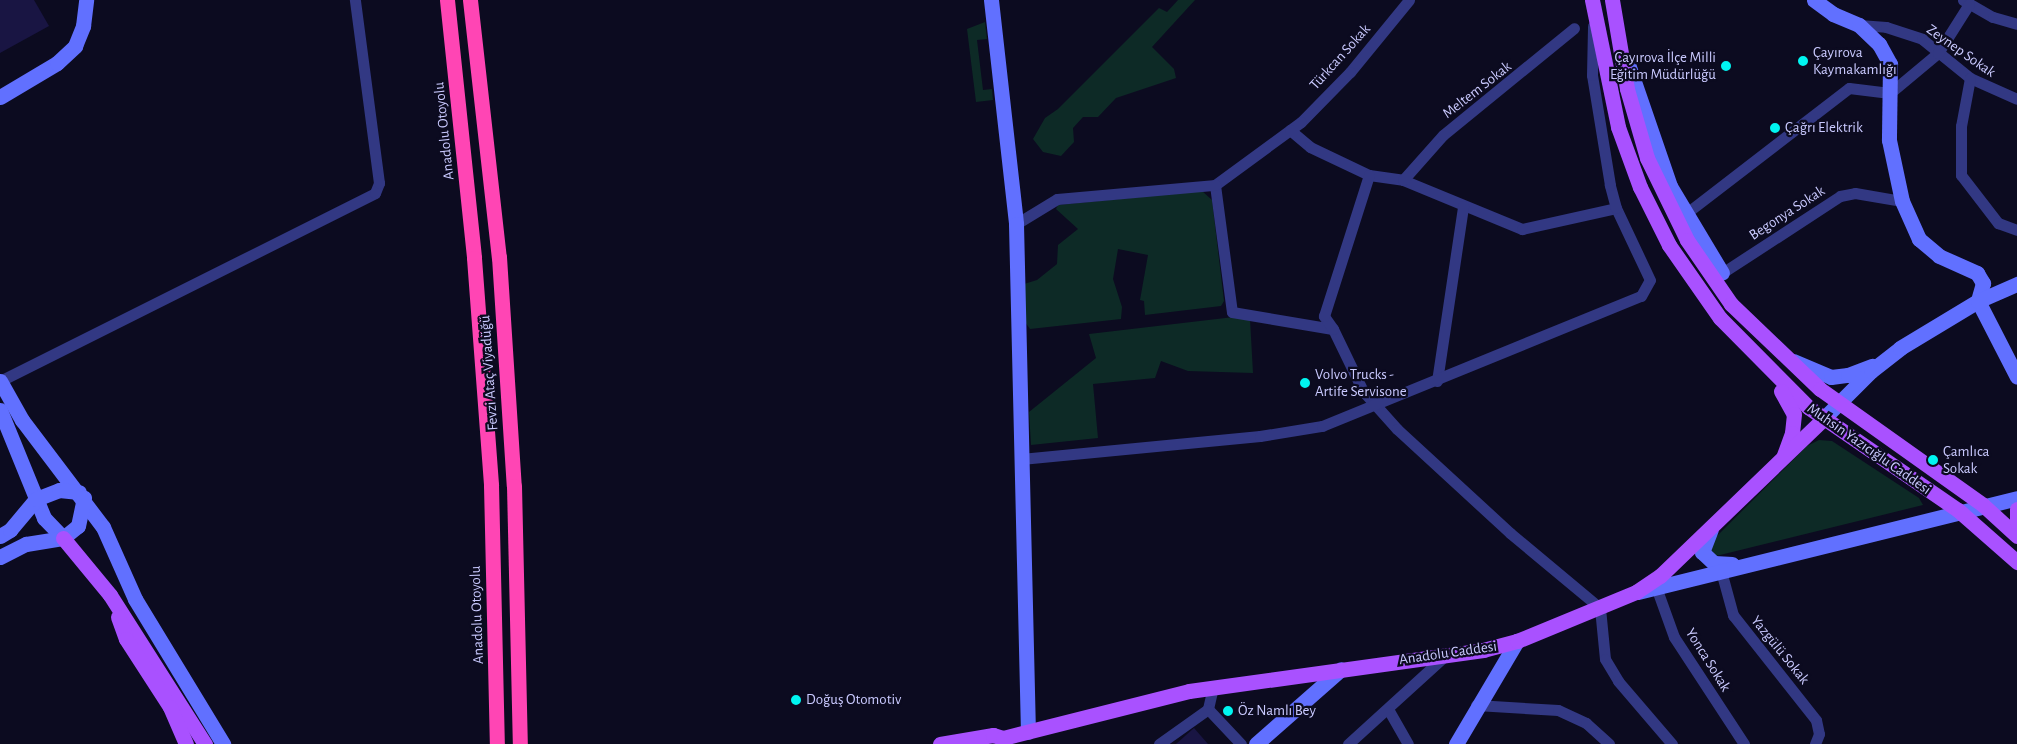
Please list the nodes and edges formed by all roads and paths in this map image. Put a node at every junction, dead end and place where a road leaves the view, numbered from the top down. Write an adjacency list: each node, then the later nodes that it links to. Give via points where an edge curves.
1 (86, 0): 18 (street, via 84,26 76,46 57,63)
2 (354, 0): 42 (street, via 379,183 375,193)
3 (447, 0): 30 (highway, Anadolu Otoyolu)
4 (470, 0): 86 (highway, Fevzi Ataç Viyadüğü, via 498,257 514,486)
5 (991, 0): 28 (street)
6 (1409, 0): 20 (street, Türkcan Sokak, via 1350,72)
7 (1612, 0): 11 (main road, Muhsin Yazıcığlu Caddesi)
8 (1814, 0): 13 (street, via 1832,14)
9 (1966, 2): 12 (street, via 1993,17); 15 (street)
10 (1593, 4): 26 (street, via 1592,75); 37 (main road, Muhsin Yazıcığlu Caddesi, via 1618,127 1640,187 1687,274)
11 (1616, 21): 27 (street, Muhsin Yazıcığlu Caddesi, via 1658,159); 38 (main road, Muhsin Yazıcığlu Caddesi, via 1627,89 1658,186 1687,240 1726,297)
12 (2017, 24)
13 (1859, 25): 15 (street, Zeynep Sokak, via 1886,26 1922,39); 17 (street, via 1880,44 1890,64)
14 (1574, 28): 22 (street, Meltem Sokak, via 1443,135)
15 (1938, 53): 16 (street, Zeynep Sokak); 17 (street)
16 (1970, 78): 19 (street, Zeynep Sokak); 29 (street, via 1961,126 1961,176 1998,223)
17 (1890, 93): 24 (street, via 1889,140); 27 (street, via 1849,88)
18 (0, 97)
19 (2017, 99)
20 (1290, 130): 21 (street, via 1310,146); 23 (street, Türkcan Sokak)
21 (1369, 174): 22 (street); 36 (street, via 1324,316)
22 (1403, 180): 25 (street)
23 (1215, 185): 28 (street, via 1057,199); 36 (street, via 1232,312)
24 (1902, 202): 31 (street, Begonya Sokak, via 1855,193 1840,196); 33 (street, via 1920,239 1939,256 1976,273 1983,283)
25 (1463, 206): 26 (street, via 1522,229); 41 (street)
26 (1616, 208): 41 (street, via 1650,280 1641,296)
27 (1684, 215): 31 (street, Muhsin Yazıcığlu Caddesi)
28 (1016, 224): 47 (street)
29 (2017, 230)
30 (474, 258): 49 (highway, Fevzi Ataç Viyadüğü)
31 (1722, 273)
32 (2017, 284): 33 (street)
33 (1978, 301): 34 (street); 35 (street)
34 (1956, 314): 35 (street, via 1977,311); 39 (street)
35 (1990, 323): 40 (street)
36 (1333, 329): 44 (street, via 1363,391)
37 (1733, 334): 46 (main road, Muhsin Yazıcığlu Caddesi); 48 (main road, via 1792,407 1794,426)
38 (1782, 356): 39 (street, via 1831,377 1856,373); 43 (main road, Muhsin Yazıcığlu Caddesi)
39 (1882, 361): 43 (street)
40 (2017, 378)
41 (1437, 380): 44 (street)
42 (0, 381): 50 (street, via 22,420)
43 (1839, 403): 46 (street); 53 (main road, Muhsin Yazıcığlu Caddesi)
44 (1376, 405): 47 (street, via 1322,426 1260,436); 70 (street, via 1397,429 1510,533)
45 (0, 410): 52 (street)
46 (1823, 419): 48 (main road, Anadolu Caddesi); 55 (main road, Muhsin Yazıcığlu Caddesi)
47 (1021, 459): 79 (street)
48 (1782, 459): 58 (main road, Anadolu Caddesi)
49 (491, 485): 73 (highway, Anadolu Otoyolu)
50 (82, 495): 52 (street, via 59,490); 62 (street, via 78,526); 83 (street, via 103,527 135,598)
51 (2017, 498): 53 (street)
52 (36, 499): 60 (street, via 10,530); 62 (street, via 44,518)
53 (1983, 505): 55 (street); 61 (main road, Muhsin Yazıcığlu Caddesi)
54 (2017, 509): 57 (main road)
55 (1958, 510): 56 (street); 59 (main road, Muhsin Yazıcığlu Caddesi)
56 (1924, 519): 59 (street, via 1958,520); 65 (street)
57 (2017, 523)
58 (1712, 528): 65 (street, via 1702,547 1705,557 1722,565); 68 (main road, Anadolu Caddesi)
59 (1989, 534): 64 (main road, Muhsin Yazıcığlu Caddesi)
60 (0, 536)
61 (2017, 536)
62 (63, 538): 63 (street, via 26,544); 69 (main road)
63 (0, 557)
64 (2017, 562)
65 (1747, 564): 66 (street)
66 (1721, 570): 67 (street); 96 (street, Yazgülü Sokak, via 1733,615 1816,720 1819,734)
67 (1656, 587): 68 (street); 95 (street, Yonca Sokak, via 1674,637)
68 (1636, 592): 70 (main road, Anadolu Caddesi)
69 (110, 595): 81 (main road, via 126,638 170,707); 82 (main road)
70 (1600, 608): 71 (main road, Anadolu Caddesi); 94 (street, via 1605,660 1618,681)
71 (1517, 641): 72 (main road, Anadolu Caddesi); 76 (street)
72 (1447, 654): 74 (main road, Anadolu Caddesi); 78 (street)
73 (496, 664): 84 (highway); 85 (highway, Anadolu Otoyolu)
74 (1341, 668): 75 (main road, Anadolu Caddesi); 90 (street)
75 (1212, 687): 77 (street); 79 (main road, Anadolu Caddesi)
76 (1476, 705): 80 (street); 93 (street, via 1558,710 1586,722)
77 (1208, 709): 88 (street); 89 (street)
78 (1388, 709): 91 (street); 92 (street)
79 (1012, 738): 87 (main road, Anadolu Caddesi, via 992,735)
80 (1454, 743)
81 (186, 744)
82 (205, 744)
83 (223, 744)
84 (489, 744)
85 (497, 744)
86 (520, 744)
87 (940, 744)
88 (1159, 744)
89 (1241, 744)
90 (1256, 744)
91 (1348, 744)
92 (1408, 744)
93 (1609, 744)
94 (1672, 744)
95 (1744, 744)
96 (1815, 744)

